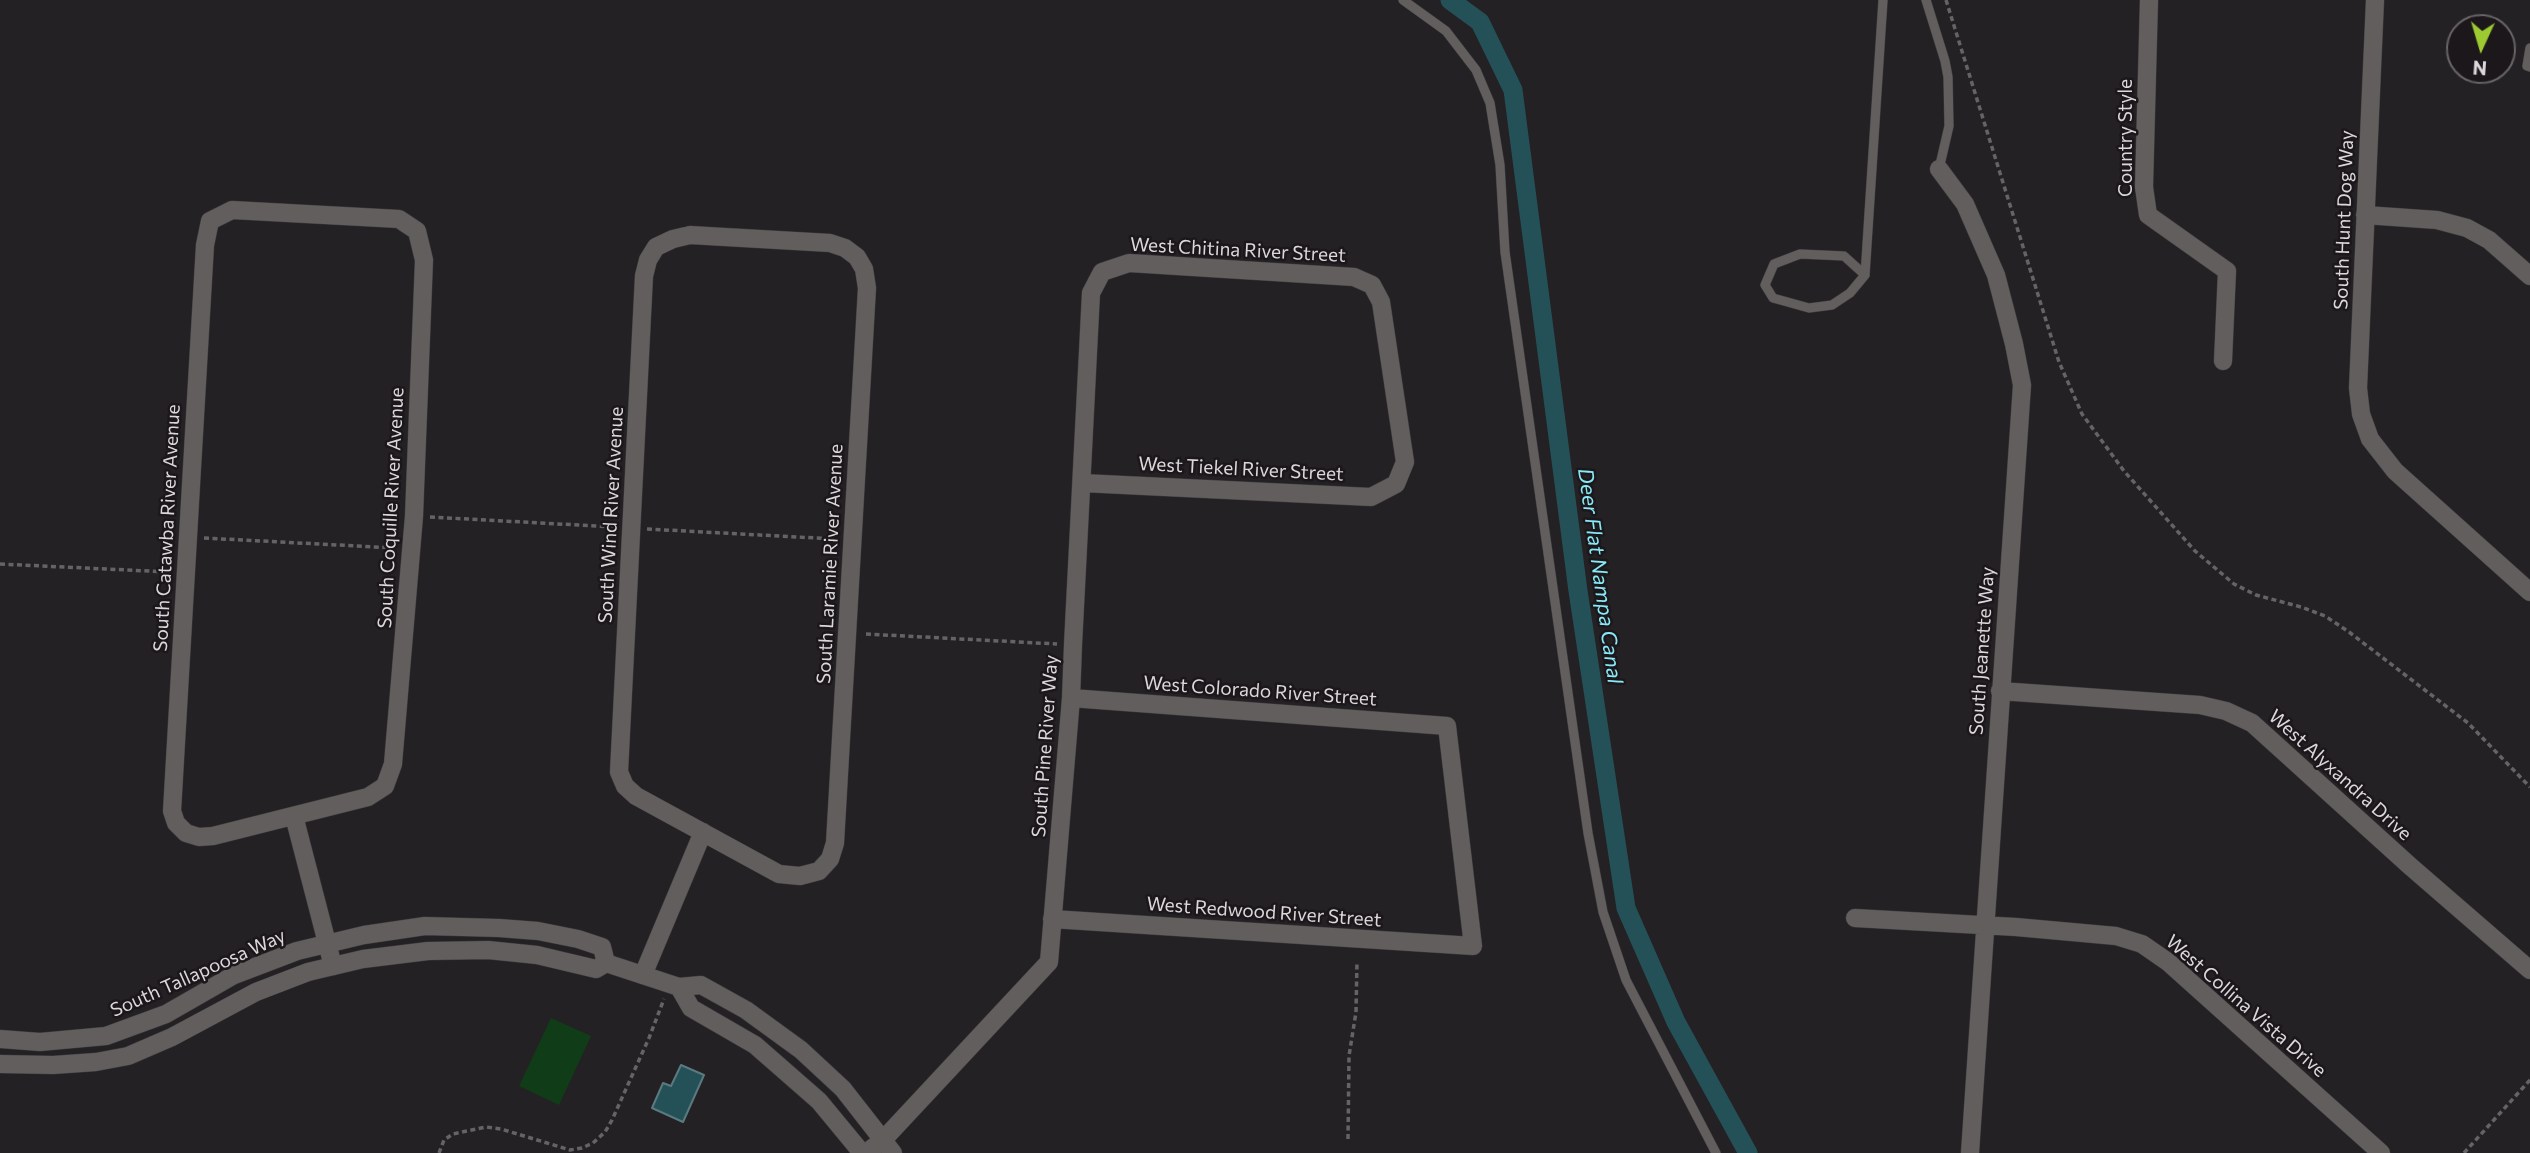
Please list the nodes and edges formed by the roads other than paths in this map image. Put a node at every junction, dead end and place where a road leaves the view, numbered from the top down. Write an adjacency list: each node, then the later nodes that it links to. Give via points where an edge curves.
1 (1403, 0): 37 (lane, via 1446,31 1476,70 1490,103 1500,165 1505,252 1603,912 1626,980)
2 (1883, 0): 13 (lane)
3 (1926, 0): 8 (lane, via 1948,76 1949,126)
4 (2149, 0): 15 (street, Country Style, via 2144,187 2148,215 2227,271)
5 (2375, 0): 9 (street, South Hunt Dog Way)
6 (2530, 48): 7 (lane)
7 (2530, 67)
8 (1939, 169): 19 (street, South Jeanette Way, via 1965,204 1996,275 2022,385)
9 (2365, 215): 14 (street, via 2437,220 2467,228 2489,240); 18 (street, South Hunt Dog Way, via 2358,388 2370,439 2395,471)
10 (210, 221): 21 (street, South Catawba River Avenue, via 172,811 186,833 199,837); 21 (street, South Coquille River Avenue, via 232,210 399,219 416,231 424,260 412,549 393,764 385,786 368,797)
11 (857, 257): 22 (street, South Laramie River Avenue, via 867,288 835,843 830,859 819,871 800,876 779,874); 22 (street, South Wind River Avenue, via 830,243 690,235 656,247 648,260 619,772 635,796)
12 (1102, 272): 16 (street, South Pine River Way, via 1091,293); 17 (street, West Chitina River Street, via 1129,262 1354,277 1372,285 1381,302 1405,462)
13 (1865, 275): 13 (lane, via 1832,305 1809,308 1773,298 1765,285 1774,264 1800,254 1844,256)
14 (2530, 276)
15 (2223, 361)
16 (1082, 483): 17 (street, West Tiekel River Street, via 1371,496); 20 (street, South Pine River Way)
17 (1396, 484)
18 (2530, 592)
19 (2000, 691): 25 (street, South Jeanette Way); 30 (street, West Alyxandra Drive, via 2200,705 2226,710 2252,723)
20 (1071, 698): 24 (street, South Pine River Way); 27 (street, West Colorado River Street, via 1447,726)
21 (294, 816): 26 (street)
22 (703, 832): 31 (street)
23 (1855, 918): 25 (street, West Collina Vista Drive)
24 (1052, 919): 27 (street, West Redwood River Street); 35 (street, South Pine River Way, via 1049,962)
25 (1985, 924): 38 (street, South Jeanette Way); 39 (street, West Collina Vista Drive, via 2116,936 2142,944 2168,962)
26 (327, 944): 28 (street, South Tallapoosa Way, via 425,926 499,928 590,943 602,947); 29 (street); 33 (street, South Tallapoosa Way, via 260,964 166,1014 106,1036 40,1042)
27 (1473, 946)
28 (606, 963): 29 (street, South Tallapoosa Way, via 596,969 537,955 488,950 428,951); 31 (street, South Tallapoosa Way)
29 (332, 966): 34 (street, South Tallapoosa Way, via 256,992 128,1056 53,1065)
30 (2530, 970)
31 (643, 975): 32 (street, South Tallapoosa Way)
32 (675, 985): 35 (street, South Tallapoosa Way, via 701,985 790,1042 843,1089); 36 (street, via 691,1008 755,1045 819,1101)
33 (0, 1039)
34 (0, 1064)
35 (888, 1146): 36 (street, South Pine River Way)
36 (864, 1153)
37 (1716, 1153)
38 (1970, 1153)
39 (2381, 1153)

